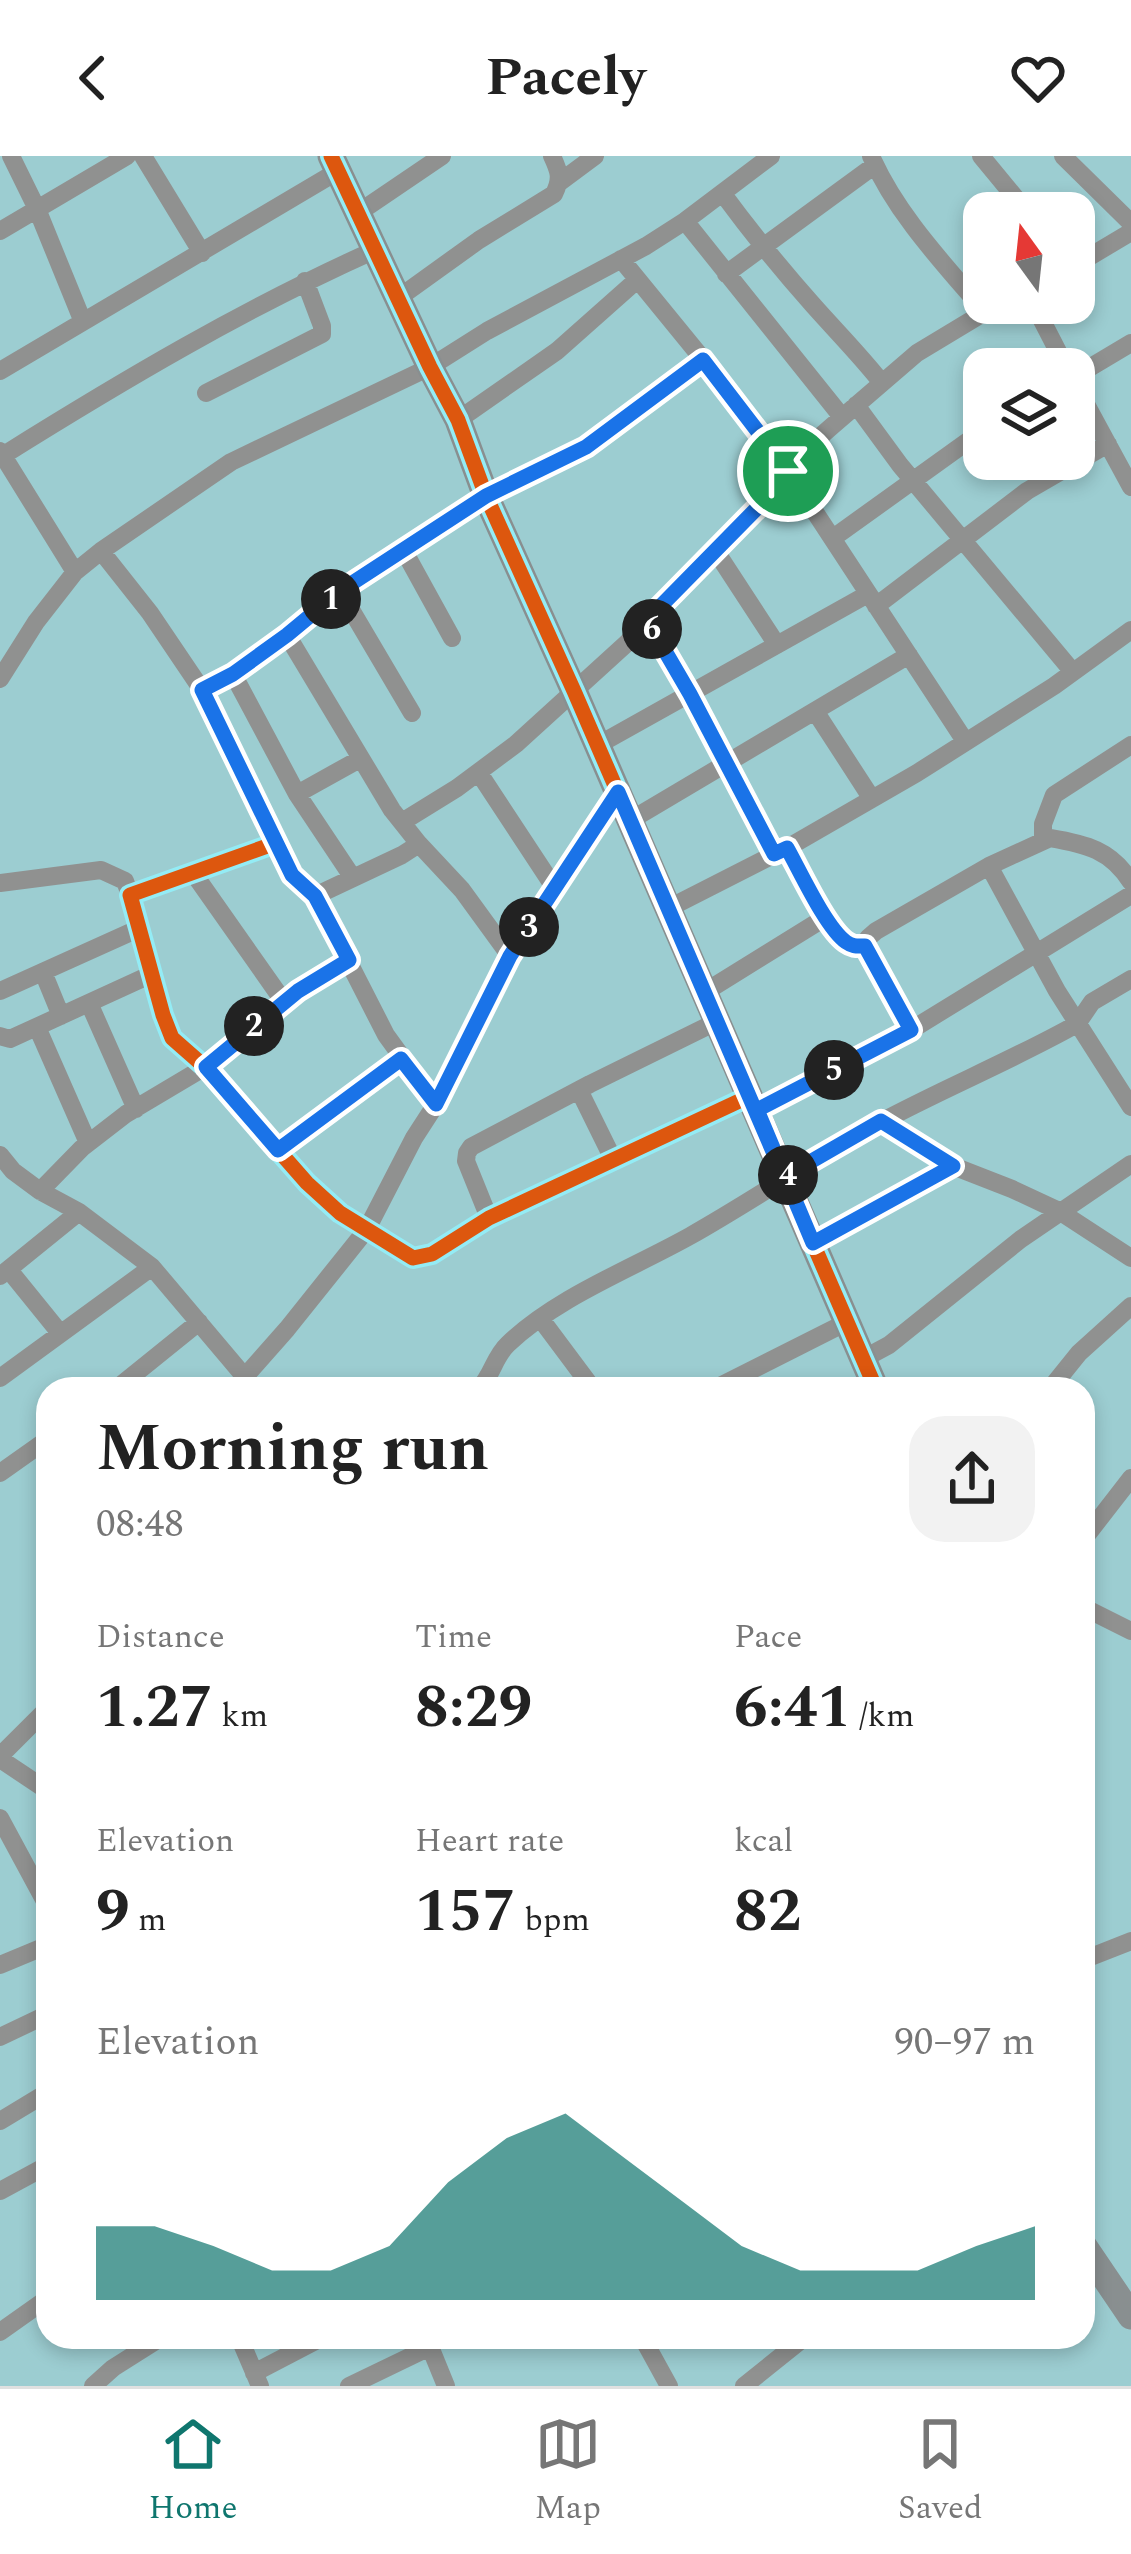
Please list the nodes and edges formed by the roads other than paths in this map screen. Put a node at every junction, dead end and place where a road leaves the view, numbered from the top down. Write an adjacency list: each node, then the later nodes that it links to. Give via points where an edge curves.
1 (11, 156): 15 (street)
2 (127, 156): 15 (street)
3 (143, 156): 23 (street)
4 (442, 156): 16 (street)
5 (552, 156): 12 (street)
6 (595, 156): 12 (street)
7 (771, 156): 14 (street)
8 (981, 156): 13 (street)
9 (1063, 156): 18 (street)
10 (873, 160): 20 (street); 28 (street)
11 (335, 164): 16 (street); 23 (street)
12 (560, 182): 29 (street, via 554,194)
13 (1011, 192)
14 (722, 194): 17 (street); 20 (street)
15 (38, 209): 19 (street); 30 (street)
16 (358, 213): 21 (street)
17 (685, 221): 24 (street); 25 (street)
18 (1131, 228): 22 (street)
19 (0, 231)
20 (762, 246): 25 (street); 37 (street)
21 (375, 250): 27 (street); 29 (street)
22 (1095, 252)
23 (202, 253): 30 (street)
24 (620, 260): 26 (street); 35 (street)
25 (725, 274): 39 (street)
26 (637, 280): 33 (street); 41 (street, via 557,351)
27 (305, 281): 38 (street, via 322,334); 44 (street, via 110,388)
28 (963, 286)
29 (397, 298): 35 (street)
30 (83, 322): 36 (street)
31 (965, 324): 37 (street)
32 (1131, 343): 34 (street)
33 (703, 360): 45 (street); 48 (street, via 573,456)
34 (1095, 366)
35 (430, 367): 41 (street); 53 (street, via 231,462)
36 (0, 371)
37 (882, 383): 39 (street)
38 (206, 393)
39 (849, 411): 45 (street); 46 (street)
40 (1095, 414): 43 (street)
41 (458, 420): 48 (street)
42 (963, 444): 46 (street)
43 (1119, 453): 47 (street); 50 (street, via 1027,491)
44 (3, 463): 54 (street)
45 (788, 471): 49 (street); 52 (street)
46 (913, 481): 49 (street); 50 (street)
47 (1131, 487)
48 (486, 496): 51 (street); 67 (street)
49 (833, 538): 56 (street)
50 (962, 540): 56 (street); 63 (street)
51 (404, 549): 55 (street); 60 (street)
52 (715, 550): 57 (street); 61 (street)
53 (101, 551): 54 (street); 66 (street)
54 (75, 572): 65 (street)
55 (340, 591): 59 (street); 70 (street)
56 (872, 600): 61 (street); 62 (street)
57 (647, 620): 67 (street); 68 (street)
58 (1131, 630): 63 (street)
59 (287, 635): 64 (street); 74 (street)
60 (452, 638)
61 (776, 645): 68 (street)
62 (908, 655): 69 (street); 71 (street)
63 (1073, 672): 71 (street)
64 (233, 674): 66 (street); 78 (street)
65 (0, 679)
66 (202, 690): 83 (street)
67 (574, 691): 72 (street); 76 (street)
68 (690, 694): 72 (street); 75 (street)
69 (814, 711): 75 (street); 79 (street)
70 (412, 713)
71 (965, 741): 79 (street)
72 (598, 745): 77 (street)
73 (1131, 745): 82 (street, via 1054,795)
74 (360, 760): 78 (street); 81 (street)
75 (726, 764): 80 (street); 85 (street)
76 (478, 773): 81 (street); 91 (street)
77 (618, 792): 80 (street); 91 (street)
78 (297, 794): 88 (street)
79 (872, 799): 85 (street)
80 (631, 820): 95 (street)
81 (402, 822): 84 (street)
82 (1043, 840): 86 (street); 89 (street, via 1107,855)
83 (276, 842): 87 (street); 94 (street, via 292,875)
84 (419, 844): 88 (street); 100 (street)
85 (780, 851): 95 (street); 96 (street)
86 (989, 866): 98 (street, via 876,931); 99 (street)
87 (194, 874): 92 (street); 107 (street)
88 (353, 878): 94 (street)
89 (1131, 882)
90 (0, 883): 92 (street, via 101,870 125,881)
91 (554, 887): 100 (street)
92 (130, 895): 97 (street)
93 (1131, 895): 99 (street)
94 (315, 896): 101 (street)
95 (669, 908): 106 (street)
96 (826, 917): 98 (street, via 845,942); 106 (street)
97 (140, 928): 102 (street); 103 (street)
98 (865, 946): 113 (street)
99 (1036, 952): 111 (street); 113 (street)
100 (510, 956): 119 (street)
101 (349, 960): 107 (street); 115 (street)
102 (43, 972): 105 (street); 109 (street)
103 (152, 974): 108 (street); 116 (street, via 172,1038)
104 (1131, 979): 111 (street, via 1092,1002)
105 (0, 992)
106 (705, 992): 110 (street)
107 (284, 1002): 116 (street)
108 (89, 1003): 109 (street); 121 (street)
109 (61, 1016): 112 (street)
110 (716, 1022): 117 (street); 118 (street)
111 (1077, 1024): 120 (street); 122 (street)
112 (37, 1027): 114 (street); 123 (street)
113 (911, 1030): 118 (street)
114 (0, 1036)
115 (401, 1059): 119 (street); 124 (street)
116 (206, 1067): 121 (street); 124 (street)
117 (579, 1090): 125 (street); 133 (street, via 467,1153)
118 (753, 1103): 125 (street); 129 (street)
119 (436, 1104): 134 (street)
120 (1131, 1107)
121 (136, 1108): 123 (street)
122 (881, 1121): 127 (street); 129 (street)
123 (88, 1143): 130 (street)
124 (278, 1150): 134 (street)
125 (613, 1159): 133 (street)
126 (1131, 1164): 132 (street)
127 (953, 1166): 132 (street); 135 (street)
128 (4, 1168): 130 (street)
129 (784, 1177): 135 (street); 140 (street)
130 (40, 1191): 131 (street)
131 (79, 1211): 137 (street); 138 (street)
132 (1059, 1211): 136 (street); 145 (street)
133 (489, 1218): 134 (street, via 422,1258)
134 (367, 1229): 149 (street)
135 (813, 1243): 142 (street)
136 (1131, 1258)
137 (152, 1267): 141 (street); 143 (street)
138 (5, 1273): 143 (street)
139 (1131, 1306): 154 (street)
140 (540, 1318): 150 (street, via 496,1357); 151 (street)
141 (199, 1322): 147 (street); 148 (street)
142 (847, 1322): 145 (street); 152 (street)
143 (60, 1334): 146 (street)
144 (0, 1348): 146 (street)
145 (863, 1359): 153 (street)
146 (8, 1373)
147 (131, 1377)
148 (238, 1377)
149 (250, 1377)
150 (489, 1377)
151 (584, 1377)
152 (738, 1377)
153 (871, 1377)
154 (1059, 1377)
155 (36, 1448): 156 (street)
156 (0, 1473)
157 (1131, 1478): 158 (street)
158 (1095, 1524)
159 (1095, 1612): 160 (street)
160 (1129, 1627)
161 (36, 1720): 162 (street)
162 (0, 1757): 163 (street)
163 (36, 1782)
164 (0, 1818): 165 (street)
165 (36, 1885)
166 (1131, 1941): 168 (street)
167 (36, 1950): 169 (street)
168 (1095, 1955)
169 (0, 1965)
170 (36, 2020): 171 (street)
171 (0, 2037)
172 (36, 2099): 173 (street)
173 (0, 2121)
174 (36, 2172): 175 (street)
175 (0, 2192)
176 (1095, 2263): 178 (street)
177 (36, 2306): 179 (street)
178 (1131, 2316)
179 (0, 2332)
180 (143, 2349): 189 (street)
181 (243, 2349): 187 (street)
182 (304, 2349): 187 (street)
183 (416, 2349): 190 (street)
184 (431, 2349): 191 (street)
185 (647, 2349): 188 (street)
186 (787, 2349): 192 (street)
187 (257, 2379)
188 (661, 2383)
189 (93, 2386)
190 (350, 2386)
191 (446, 2386)
192 (744, 2386)

